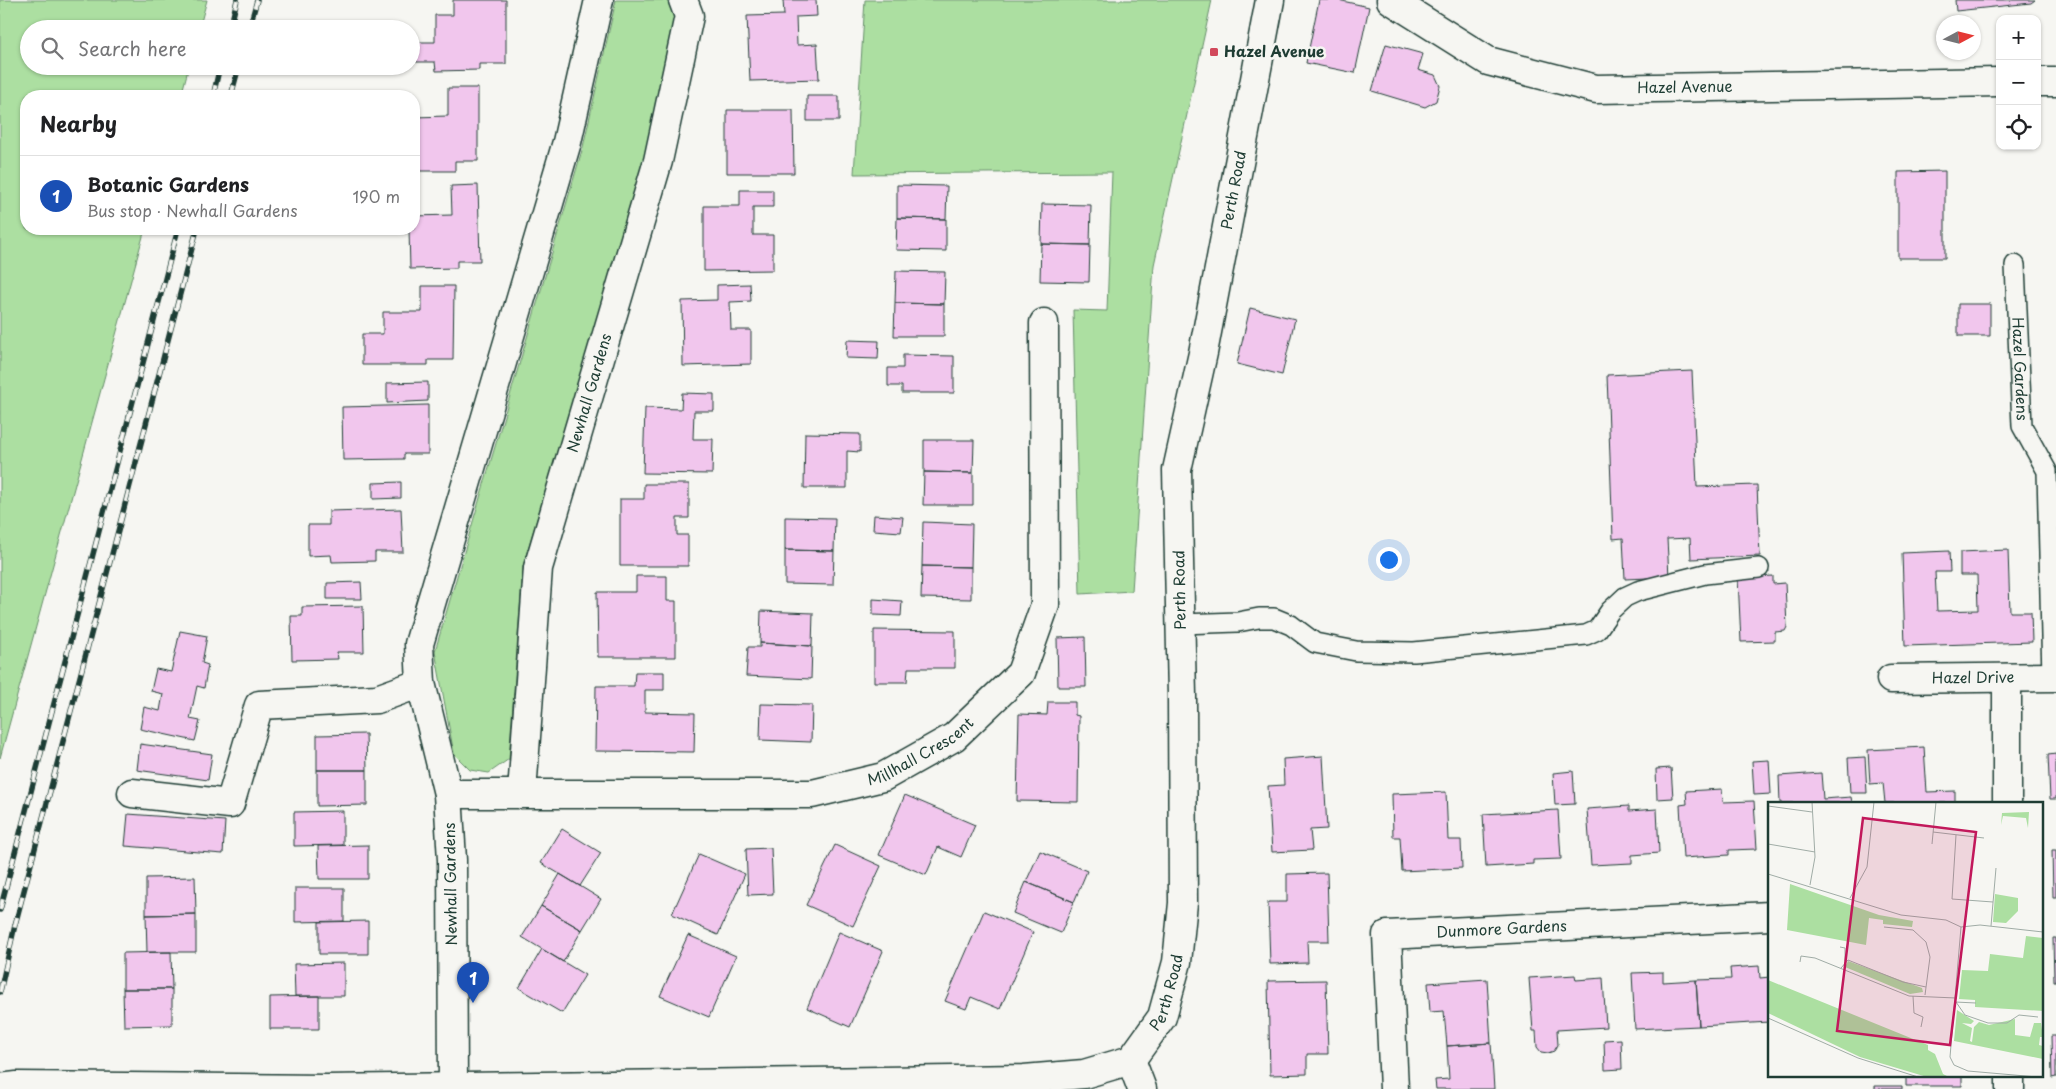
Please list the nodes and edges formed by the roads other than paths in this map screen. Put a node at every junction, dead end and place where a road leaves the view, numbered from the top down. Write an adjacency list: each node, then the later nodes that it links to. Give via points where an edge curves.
1 (599, 0): 15 (street, Newhall Gardens, via 567,142 419,644)
2 (683, 0): 17 (street, Newhall Gardens, via 689,16 658,161 538,568)
3 (1270, 0): 11 (street, Perth Road, via 1178,470)
4 (1391, 0): 5 (street, Hazel Avenue, via 1488,61 1596,89)
5 (1996, 82)
6 (2041, 82): 7 (street)
7 (2056, 82)
8 (2015, 265): 12 (lane, Hazel Gardens, via 2022,426 2046,471)
9 (1044, 324): 17 (street, Millhall Crescent, via 1045,605 1021,673 954,737 883,777 812,794)
10 (1759, 568): 11 (lane, via 1705,574 1638,591 1625,597 1597,630 1586,635 1470,647 1414,652 1356,651 1315,643 1274,618)
11 (1181, 624): 21 (street, Perth Road, via 1183,903 1177,962 1162,1017)
12 (2054, 677): 13 (street, Hazel Drive)
13 (2007, 678): 14 (street, Hazel Drive); 19 (street)
14 (1891, 679)
15 (421, 684): 16 (street, via 377,699 259,705 230,804); 18 (street, Newhall Gardens)
16 (132, 793)
17 (522, 793): 18 (street, Millhall Crescent)
18 (448, 794): 24 (street, Newhall Gardens, via 452,860)
19 (2007, 802)
20 (1768, 916): 27 (street, Dunmore Gardens, via 1386,935)
21 (1131, 1060): 24 (street, via 1084,1074 1024,1079); 26 (street)
22 (2010, 1076): 28 (street)
23 (8, 1087): 25 (street)
24 (454, 1087): 25 (street)
25 (415, 1089)
26 (1142, 1089)
27 (1394, 1089)
28 (2010, 1089)

